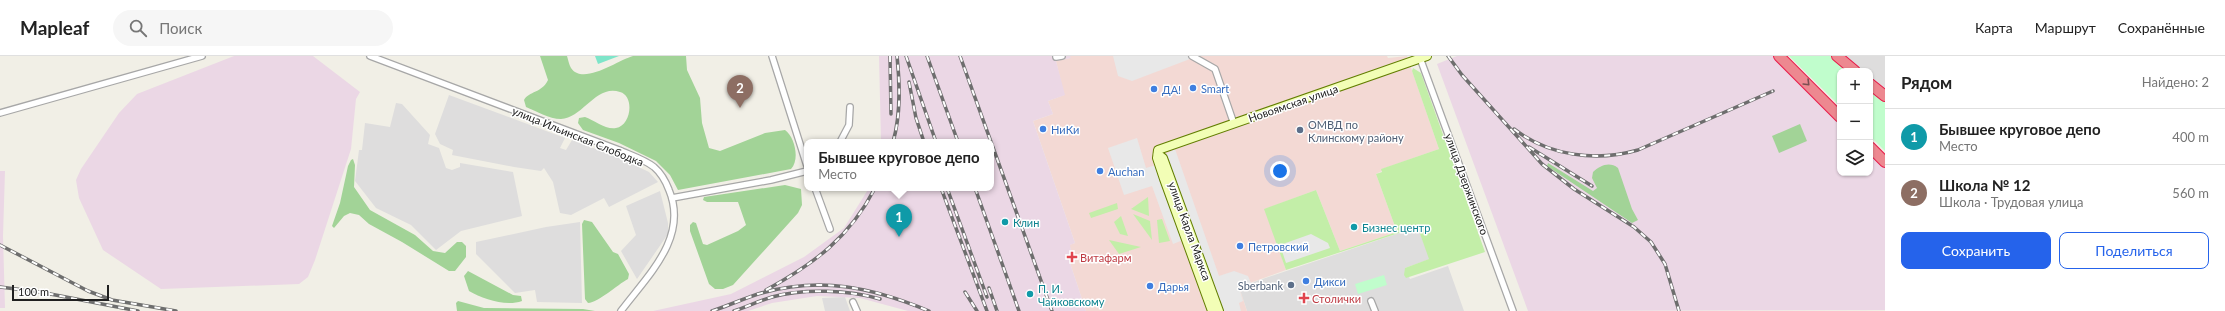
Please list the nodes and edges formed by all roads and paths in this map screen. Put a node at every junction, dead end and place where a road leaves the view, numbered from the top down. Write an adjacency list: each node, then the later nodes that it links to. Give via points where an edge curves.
1 (202, 56): 12 (street)
2 (370, 56): 22 (street, улица Ильинская Слободка, via 646,162 659,172)
3 (772, 56): 18 (street)
4 (1192, 56): 14 (street, via 1215,69)
5 (1779, 56): 13 (highway, one-way to 13)
6 (1837, 56): 8 (highway)
7 (1424, 57): 14 (street, Новоямская улица); 31 (street, улица Дзержинского)
8 (1851, 68)
9 (1873, 86): 10 (highway)
10 (1885, 96)
11 (850, 107): 15 (street, via 849,125)
12 (0, 113)
13 (1837, 113)
14 (1234, 124): 17 (street, Новоямская улица)
15 (842, 139)
16 (1873, 150): 19 (highway)
17 (1158, 152): 28 (street, улица Карла Маркса, via 1157,158 1164,179); 29 (street, улица Карла Маркса, via 1163,158)
18 (804, 154)
19 (1885, 162)
20 (804, 172): 22 (street)
21 (816, 191): 23 (street)
22 (672, 198): 26 (street, улица Ильинская Слободка, via 675,213 672,236 659,261)
23 (830, 229)
24 (1371, 301): 30 (street)
25 (853, 302): 27 (street)
26 (621, 311)
27 (856, 311)
28 (1212, 311)
29 (1219, 311)
30 (1374, 311)
31 (1513, 311)

